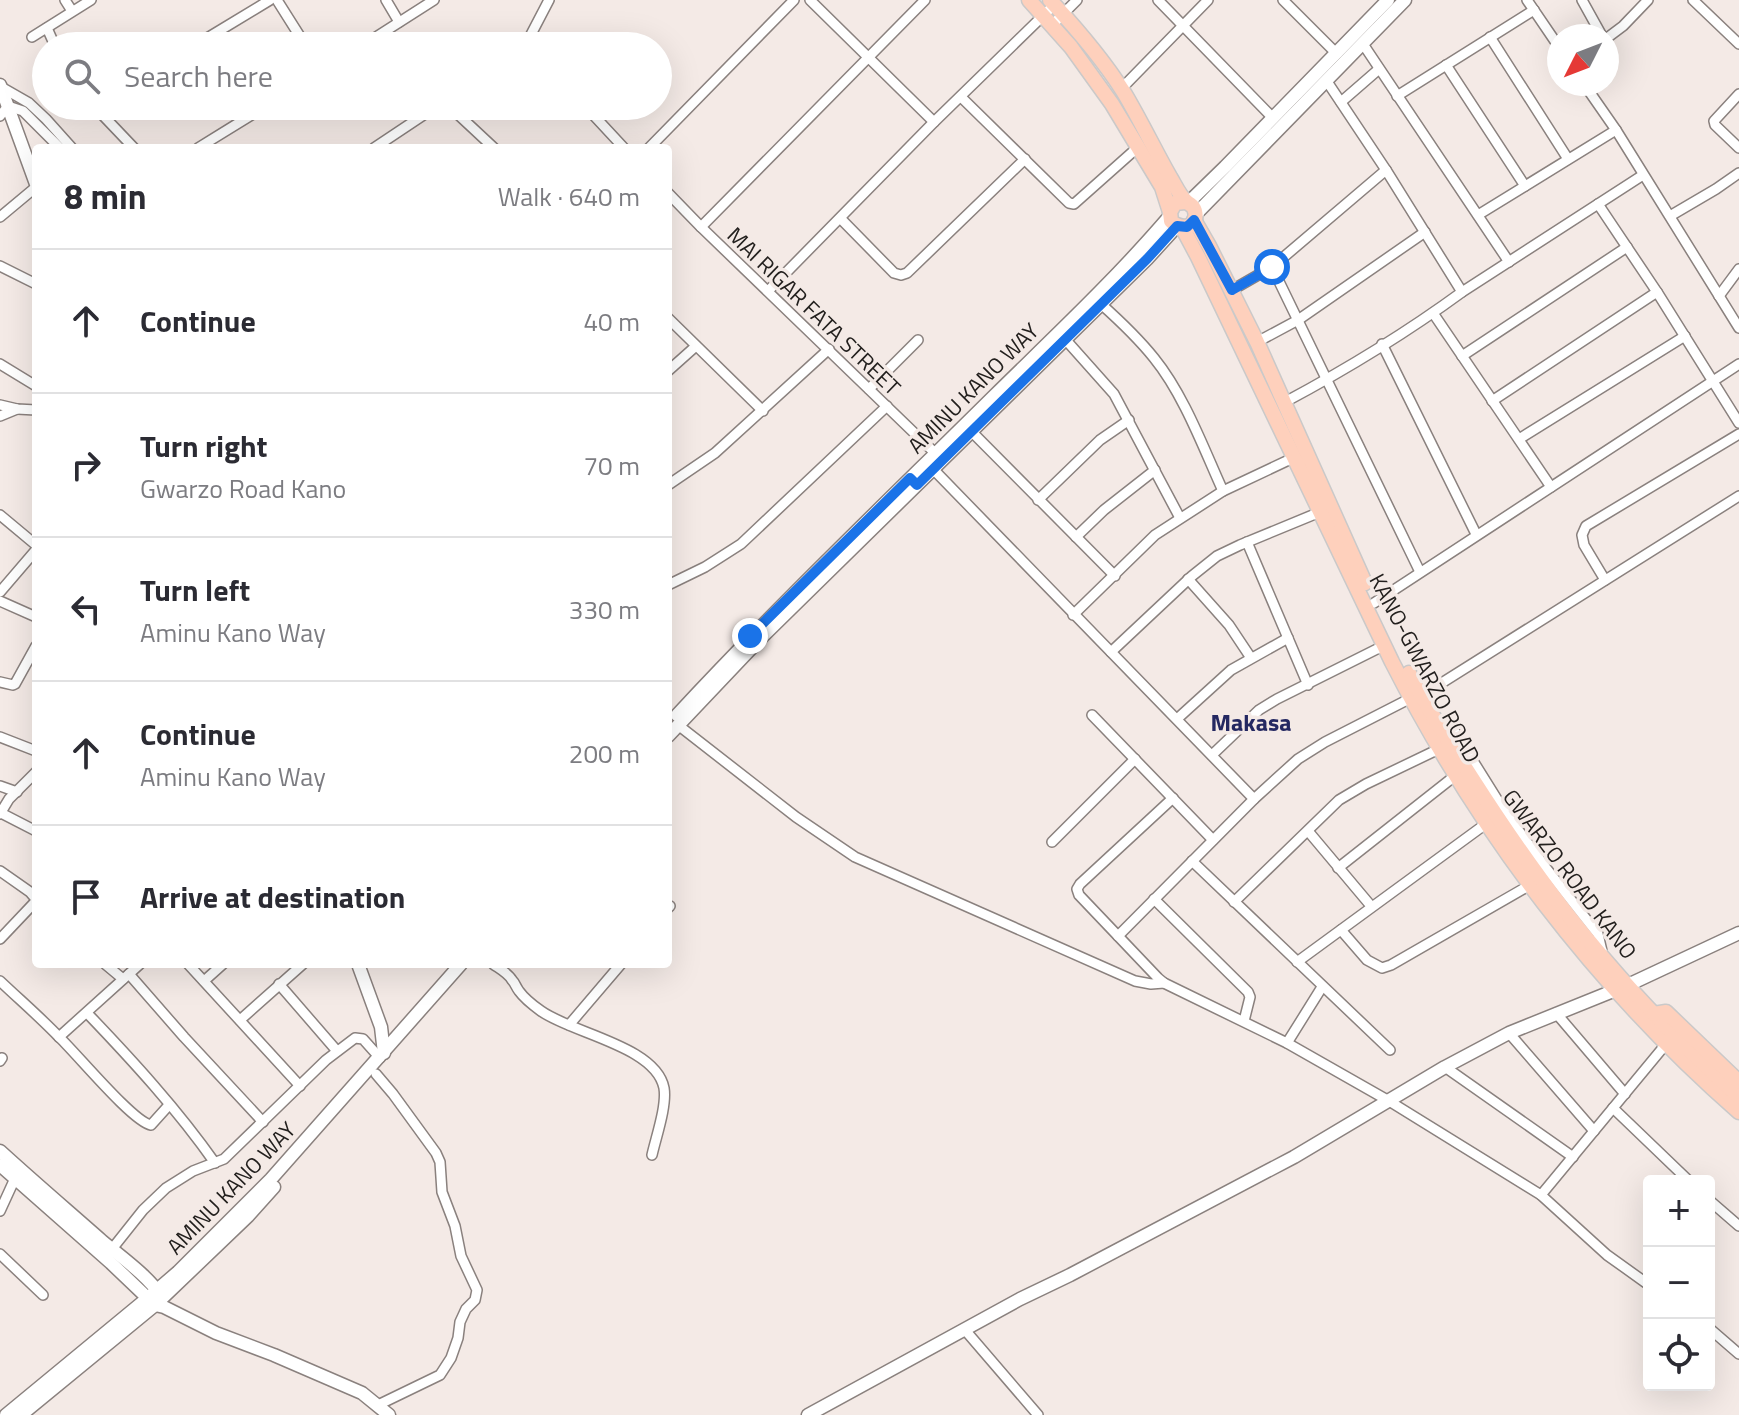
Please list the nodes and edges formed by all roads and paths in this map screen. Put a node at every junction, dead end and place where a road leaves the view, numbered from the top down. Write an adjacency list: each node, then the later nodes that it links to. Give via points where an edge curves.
1 (65, 0): 23 (street)
2 (91, 0): 23 (street)
3 (270, 0): 33 (street)
4 (277, 0): 34 (street)
5 (386, 0): 25 (street)
6 (434, 0): 25 (street)
7 (549, 0): 36 (street)
8 (810, 0): 41 (street)
9 (925, 0): 41 (street)
10 (1029, 0): 24 (main road, KANO-GWARZO ROAD)
11 (1077, 0): 24 (street)
12 (1158, 0): 27 (street)
13 (1208, 0): 27 (street)
14 (1283, 0): 40 (street)
15 (1388, 0): 40 (main road)
16 (1405, 0): 38 (main road)
17 (1527, 0): 22 (street)
18 (1582, 0): 26 (street)
19 (1648, 0): 29 (street)
20 (1693, 0): 39 (street)
21 (788, 2): 71 (street)
22 (1534, 10): 30 (street); 37 (street)
23 (72, 11): 28 (street)
24 (1052, 12): 45 (main road, KANO-GWARZO ROAD, via 1100,59); 50 (street); 72 (main road, KANO-GWARZO ROAD)
25 (399, 22): 35 (street)
26 (1597, 24)
27 (1183, 27): 45 (street); 53 (street)
28 (47, 28): 31 (street); 32 (street)
29 (1619, 28)
30 (1547, 29)
31 (40, 32)
32 (49, 32)
33 (217, 32)
34 (297, 32)
35 (384, 32)
36 (532, 32)
37 (1490, 37): 42 (street); 75 (street)
38 (1363, 44): 43 (street); 44 (main road)
39 (1739, 44)
40 (1336, 53): 53 (main road)
41 (869, 56): 62 (street); 89 (street)
42 (1446, 65): 47 (street); 80 (street)
43 (1379, 69): 47 (street); 51 (street)
44 (1326, 80): 51 (street); 84 (main road)
45 (1121, 89): 84 (main road, KANO-GWARZO ROAD)
46 (1739, 94): 73 (street, via 1714,121)
47 (1397, 96): 85 (street)
48 (1592, 96): 63 (street)
49 (2, 97): 52 (street); 54 (street); 79 (main road)
50 (961, 97): 62 (street); 74 (street)
51 (1341, 102): 76 (street)
52 (32, 106)
53 (1272, 117): 84 (main road)
54 (32, 120)
55 (32, 120): 64 (street)
56 (47, 120): 65 (street)
57 (107, 120): 66 (street)
58 (243, 120): 67 (street)
59 (416, 120): 68 (street)
60 (464, 120): 69 (street)
61 (598, 120): 70 (street)
62 (934, 122): 88 (street)
63 (1616, 130): 75 (street); 78 (street)
64 (56, 144)
65 (68, 144)
66 (130, 144)
67 (204, 144)
68 (380, 144)
69 (490, 144)
70 (620, 144)
71 (653, 144)
72 (1137, 148): 74 (street, via 1074,204); 84 (main road, KANO-GWARZO ROAD)
73 (1739, 148)
74 (1025, 159): 88 (street, via 901,275)
75 (1568, 159): 80 (street)
76 (1386, 170): 90 (street); 94 (street)
77 (1739, 173): 86 (street)
78 (1643, 175): 83 (street); 86 (street)
79 (32, 176)
80 (1525, 186): 85 (street)
81 (32, 189): 87 (street)
82 (672, 197): 89 (street, MAI RIGAR FATA STREET)
83 (1598, 204): 91 (street); 92 (street)
84 (1182, 215): 97 (main road, GWARZO ROAD KANO); 102 (main road, AMINU KANO WAY); 120 (main road, AMINU KANO WAY); 139 (main road, KANO-GWARZO ROAD)
85 (1478, 215): 92 (street)
86 (1670, 216): 101 (street)
87 (0, 217)
88 (841, 219): 98 (street)
89 (701, 227): 98 (street, MAI RIGAR FATA STREET)
90 (1425, 232): 99 (street); 106 (street)
91 (1627, 247): 100 (street); 116 (street)
92 (1509, 262): 99 (street)
93 (0, 266): 96 (street)
94 (1272, 267): 97 (street); 106 (street)
95 (1739, 269): 101 (street)
96 (32, 282)
97 (1232, 290): 112 (main road, GWARZO ROAD KANO)
98 (768, 291): 115 (street, MAI RIGAR FATA STREET)
99 (1462, 292): 104 (street)
100 (1657, 292): 109 (street); 125 (street)
101 (1719, 296): 105 (street)
102 (1101, 304): 110 (main road, AMINU KANO WAY); 145 (street, via 1155,358 1174,387)
103 (1739, 305): 105 (street)
104 (1433, 313): 113 (street); 116 (street)
105 (1730, 313): 108 (street)
106 (1298, 320): 112 (street); 121 (street)
107 (672, 322): 114 (street)
108 (1739, 328)
109 (1685, 336): 122 (street); 137 (street)
110 (1065, 339): 120 (main road, AMINU KANO WAY); 133 (street, via 1114,394)
111 (918, 340): 124 (street)
112 (1257, 342): 126 (main road, GWARZO ROAD KANO)
113 (1382, 344): 121 (street); 151 (street)
114 (696, 346): 119 (street); 131 (street)
115 (829, 349): 124 (street, MAI RIGAR FATA STREET); 131 (street)
116 (1462, 356): 125 (street)
117 (0, 364): 123 (street)
118 (1739, 364): 122 (street)
119 (672, 367)
120 (1017, 379): 135 (main road, AMINU KANO WAY); 138 (main road, AMINU KANO WAY)
121 (1328, 379): 126 (street); 156 (street)
122 (1713, 380): 134 (street); 144 (street)
123 (32, 384)
124 (869, 389): 128 (street, MAI RIGAR FATA STREET)
125 (1492, 401): 137 (street)
126 (1285, 402): 163 (main road, GWARZO ROAD KANO)
127 (0, 405): 129 (street)
128 (887, 406): 138 (street, MAI RIGAR FATA STREET); 160 (street, via 741,544)
129 (17, 409): 130 (street); 132 (street)
130 (32, 410)
131 (763, 411): 142 (street)
132 (0, 416)
133 (1129, 420): 141 (street); 147 (street, via 1100,440)
134 (1739, 423)
135 (972, 432): 140 (main road, AMINU KANO WAY); 147 (street)
136 (1739, 434): 159 (street, via 1586,526 1584,545)
137 (1519, 439): 144 (street)
138 (936, 454): 143 (main road, AMINU KANO WAY)
139 (1293, 458): 145 (street); 148 (main road, KANO-GWARZO ROAD)
140 (933, 469): 143 (main road, AMINU KANO WAY); 165 (street)
141 (1155, 470): 150 (street); 152 (street)
142 (672, 482)
143 (914, 482): 176 (main road, AMINU KANO WAY, via 783,603)
144 (1551, 487): 151 (street)
145 (1223, 491): 150 (street)
146 (1739, 496): 159 (street)
147 (1038, 500): 152 (street)
148 (1320, 512): 153 (street); 167 (main road, KANO-GWARZO ROAD)
149 (0, 515): 154 (street)
150 (1180, 518): 157 (street)
151 (1476, 534): 156 (street)
152 (1076, 537): 157 (street)
153 (1247, 542): 158 (street, via 1217,556); 166 (street)
154 (32, 543)
155 (32, 552): 161 (street)
156 (1420, 572): 163 (street)
157 (1115, 576): 165 (street)
158 (1188, 579): 168 (street); 169 (street)
159 (1605, 580): 173 (street)
160 (672, 583)
161 (0, 592)
162 (0, 601): 164 (street)
163 (1374, 603): 173 (main road, GWARZO ROAD KANO)
164 (32, 615)
165 (1073, 615): 168 (street)
166 (1288, 638): 169 (street); 172 (street)
167 (1385, 645): 172 (street); 173 (main road, KANO-GWARZO ROAD)
168 (1111, 652): 175 (street)
169 (1251, 658): 175 (street)
170 (32, 661): 171 (street, via 15,684)
171 (0, 682)
172 (1308, 685): 180 (street, via 1259,710)
173 (1416, 697): 178 (main road, KANO-GWARZO ROAD); 187 (street, via 1316,747); 224 (main road, GWARZO ROAD KANO)
174 (1092, 715): 181 (street)
175 (1177, 719): 180 (street)
176 (673, 724): 221 (street, via 855,857 1135,981)
177 (0, 737): 179 (street)
178 (1441, 748): 182 (main road, KANO-GWARZO ROAD); 191 (street, via 1352,791)
179 (32, 749)
180 (1212, 755): 187 (street)
181 (1135, 759): 186 (street); 193 (street)
182 (1456, 775): 189 (main road, KANO-GWARZO ROAD); 195 (street)
183 (32, 776): 185 (street)
184 (0, 786): 185 (street)
185 (17, 792): 188 (street)
186 (1173, 798): 192 (street); 205 (street, via 1077,889)
187 (1254, 799): 192 (street)
188 (0, 813): 190 (street)
189 (1487, 823): 197 (main road, KANO-GWARZO ROAD); 202 (street)
190 (32, 829)
191 (1308, 831): 195 (street); 200 (street)
192 (1213, 840): 194 (street)
193 (1052, 842)
194 (1192, 861): 199 (street); 200 (street)
195 (1338, 868): 202 (street)
196 (0, 871): 198 (street)
197 (1530, 885): 203 (street, via 1382,968 1367,960); 224 (main road, KANO-GWARZO ROAD)
198 (32, 895)
199 (1154, 899): 205 (street); 229 (street, via 1248,992)
200 (1234, 902): 207 (street)
201 (32, 904): 206 (street)
202 (1371, 906): 203 (street)
203 (1341, 930): 207 (street)
204 (1739, 933): 224 (main road)
205 (1118, 936): 221 (street)
206 (0, 939)
207 (1297, 962): 223 (street)
208 (111, 968): 218 (street)
209 (136, 968): 218 (street)
210 (192, 968): 220 (street)
211 (219, 968): 220 (street)
212 (298, 968): 222 (street)
213 (359, 968): 237 (main road, via 381,1027)
214 (467, 968): 239 (main road, AMINU KANO WAY)
215 (498, 968): 230 (street, via 542,1012)
216 (618, 968): 230 (street)
217 (449, 969): 237 (main road, AMINU KANO WAY)
218 (126, 977): 225 (street); 248 (street)
219 (0, 981): 232 (street)
220 (204, 981): 228 (street)
221 (1164, 983): 229 (street)
222 (279, 984): 228 (street); 236 (street)
223 (1322, 987): 233 (street); 235 (street)
224 (1622, 988): 226 (main road); 227 (main road, GWARZO ROAD KANO); 234 (main road, KANO-GWARZO ROAD)
225 (87, 1013): 232 (street); 245 (street)
226 (1556, 1013): 231 (main road); 242 (street)
227 (1654, 1014): 240 (main road, via 1666,1012); 243 (main road, GWARZO ROAD KANO)
228 (240, 1020): 241 (street)
229 (1244, 1021): 233 (street)
230 (569, 1025): 251 (street, via 628,1051 658,1074 663,1104)
231 (1509, 1033): 238 (main road); 249 (street)
232 (59, 1037): 245 (street, via 145,1124 151,1125)
233 (1287, 1043): 244 (street)
234 (1666, 1044): 242 (street); 247 (main road, KANO-GWARZO ROAD)
235 (1390, 1050)
236 (337, 1051): 237 (street, via 355,1038); 241 (street)
237 (382, 1055): 265 (main road, AMINU KANO WAY)
238 (1445, 1067): 244 (main road); 252 (street)
239 (376, 1074): 265 (main road, AMINU KANO WAY, via 248,1216); 269 (street, via 436,1153 461,1256 477,1290 440,1375)
240 (1739, 1082)
241 (300, 1086): 248 (street)
242 (1625, 1094): 246 (street)
243 (1739, 1097)
244 (1389, 1101): 257 (street); 266 (main road, via 1294,1157)
245 (169, 1105): 253 (street)
246 (1613, 1108): 249 (street); 256 (street)
247 (1739, 1112)
248 (263, 1122): 253 (street)
249 (1594, 1131): 252 (street)
250 (0, 1151): 255 (main road)
251 (652, 1155)
252 (1573, 1157): 257 (street)
253 (215, 1163): 261 (street, via 166,1188)
254 (0, 1165): 255 (main road)
255 (18, 1174): 259 (street); 261 (main road); 265 (main road)
256 (1683, 1175)
257 (1541, 1195): 263 (street)
258 (1715, 1205): 260 (street)
259 (0, 1211)
260 (1739, 1226)
261 (112, 1249): 265 (main road)
262 (0, 1254): 264 (street)
263 (1643, 1281)
264 (43, 1295)
265 (157, 1300): 269 (main road, via 216,1333 362,1393); 270 (main road, AMINU KANO WAY)
266 (965, 1330): 272 (main road); 273 (street)
267 (1715, 1333): 268 (street)
268 (1739, 1354)
269 (378, 1405): 271 (main road)
270 (9, 1412)
271 (389, 1415)
272 (808, 1415)
273 (1038, 1415)

